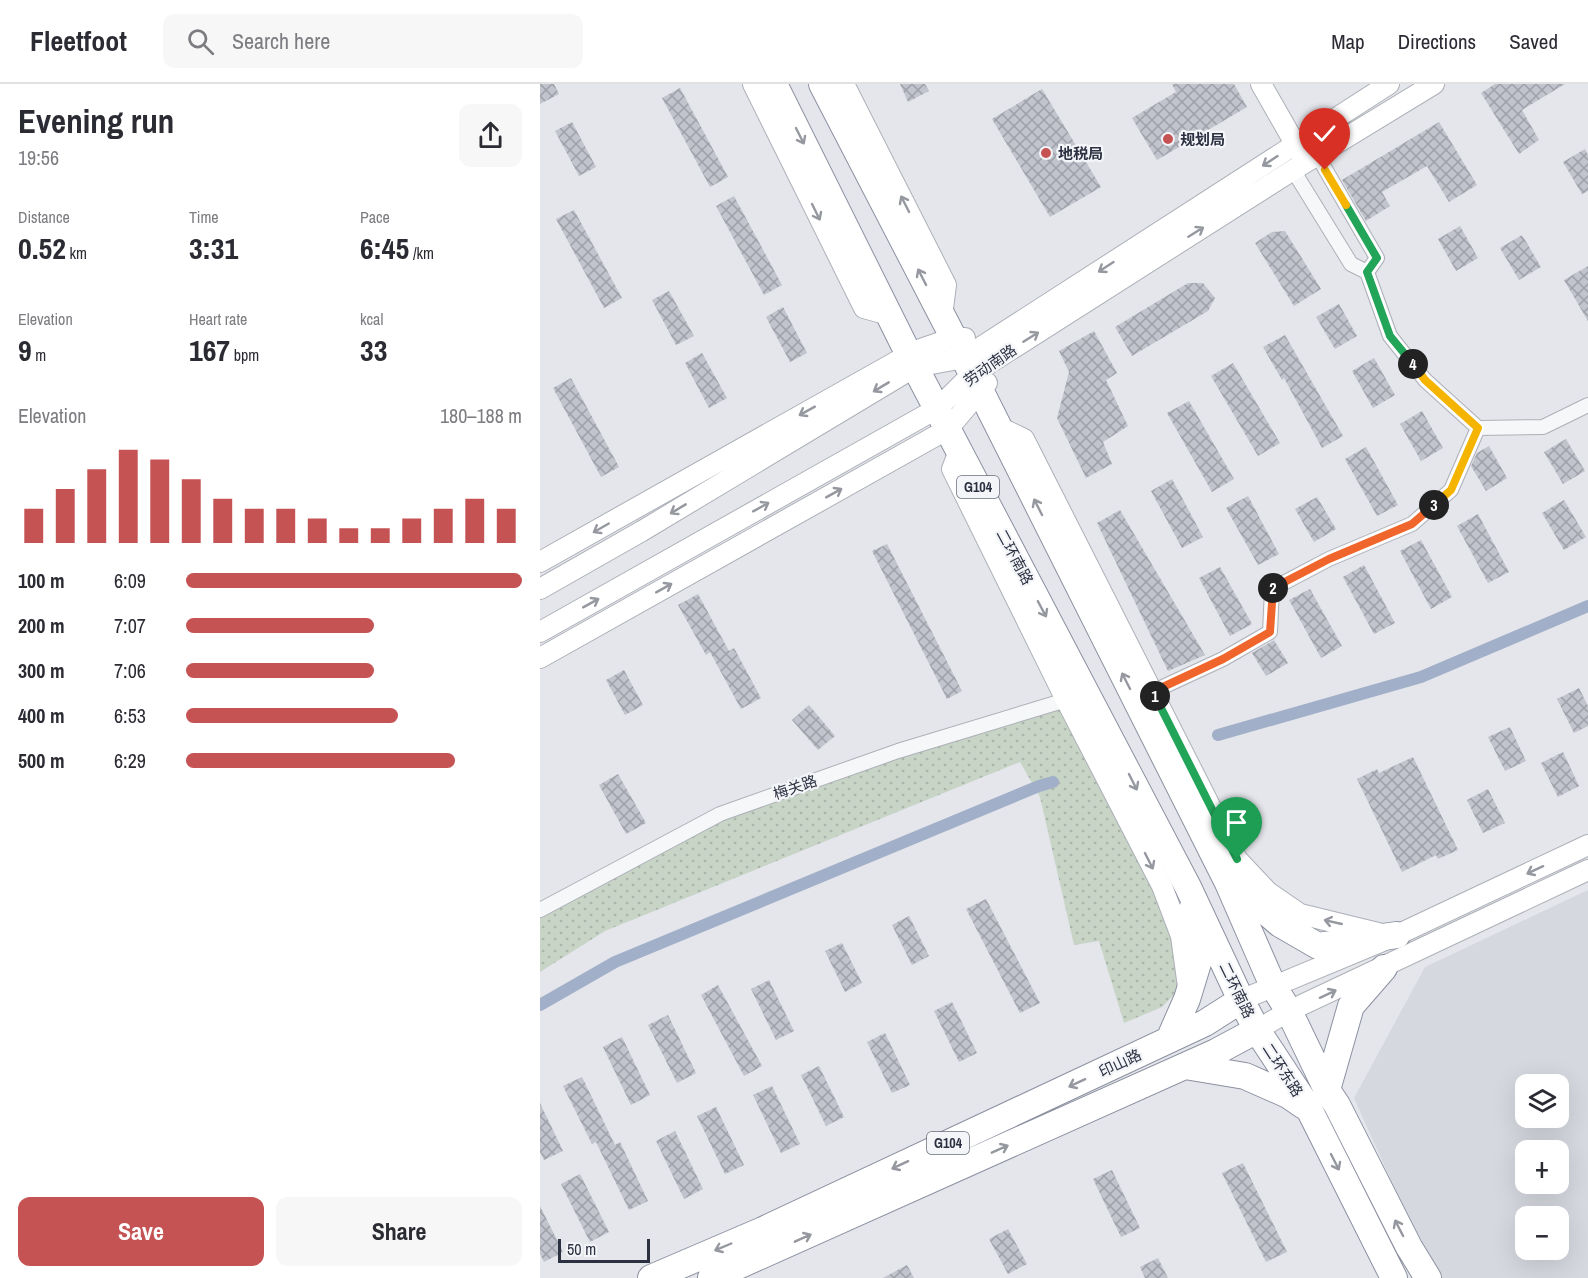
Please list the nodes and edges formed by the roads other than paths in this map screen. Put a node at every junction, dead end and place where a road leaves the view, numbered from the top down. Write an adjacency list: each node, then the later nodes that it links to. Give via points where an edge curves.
1 (753, 84): 11 (street, one-way to 11, via 864,308)
2 (774, 84): 11 (highway, 二环南路 / G104, one-way to 11)
3 (822, 84): 13 (highway, G104, one-way to 3)
4 (844, 84): 13 (street, one-way to 4, via 946,285)
5 (1261, 84): 8 (street)
6 (1389, 84): 8 (street, 劳动南路)
7 (1434, 84): 9 (street, 劳动南路)
8 (1296, 144): 9 (street); 12 (street, 劳动南路, one-way to 12)
9 (1305, 163): 10 (street, via 1351,264); 10 (street, via 1377,258); 12 (street, 劳动南路, one-way to 9)
10 (1367, 272): 17 (street, via 1390,336 1425,380)
11 (890, 315): 14 (highway, 二环南路 / G104)
12 (1001, 345): 13 (street); 13 (street, 劳动南路)
13 (962, 356): 14 (street, 劳动南路); 16 (highway, G104); 18 (street)
14 (912, 361): 18 (highway, 二环南路 / G104); 19 (street, one-way to 19); 20 (street, 劳动南路, one-way to 20, via 642,531)
15 (1588, 405): 17 (street, via 1543,427)
16 (997, 426): 23 (street, via 1024,439); 27 (highway, G104, one-way to 16)
17 (1478, 428): 23 (street, via 1451,490 1412,524 1329,559 1272,589 1270,632)
18 (948, 429): 21 (street, one-way to 18); 22 (street, one-way to 18); 24 (street, via 952,469); 28 (highway, 二环南路 / G104, one-way to 28)
19 (540, 562)
20 (540, 589)
21 (540, 632)
22 (540, 658)
23 (1152, 692): 30 (street, one-way to 23, via 1300,914 1268,892 1237,859)
24 (1066, 700): 29 (street, 梅关路, via 898,752 720,814); 33 (street, one-way to 33, via 1162,886 1180,936)
25 (1588, 845): 30 (street, 印山路, one-way to 30)
26 (1588, 870): 31 (street, 印山路)
27 (1224, 876): 30 (highway, via 1280,924 1318,946); 32 (highway, G104)
28 (1188, 887): 33 (highway, via 1198,963); 34 (highway, 二环南路 / G104)
29 (540, 910)
30 (1394, 935): 32 (street, 印山路)
31 (1384, 968): 35 (street, 印山路, one-way to 31); 39 (highway, via 1351,1006)
32 (1273, 986): 34 (street, 印山路); 35 (highway, G104)
33 (1189, 993): 37 (highway)
34 (1241, 1000): 36 (highway, 二环南路 / G104); 37 (highway, 印山路 / G104)
35 (1289, 1011): 36 (street, 印山路); 39 (highway, 二环东路 / G104)
36 (1257, 1030): 38 (highway, 印山路 / G104); 40 (highway, 二环东路 / G104)
37 (1169, 1040): 41 (highway, 印山路 / G104, one-way to 41, via 763,1230)
38 (1185, 1066): 40 (highway, via 1245,1076 1288,1095); 42 (highway, 印山路 / G104, one-way to 38)
39 (1327, 1090): 44 (highway, G104, one-way to 39)
40 (1309, 1110): 43 (highway, G104, one-way to 43)
41 (651, 1278)
42 (711, 1278)
43 (1394, 1278)
44 (1428, 1278)

